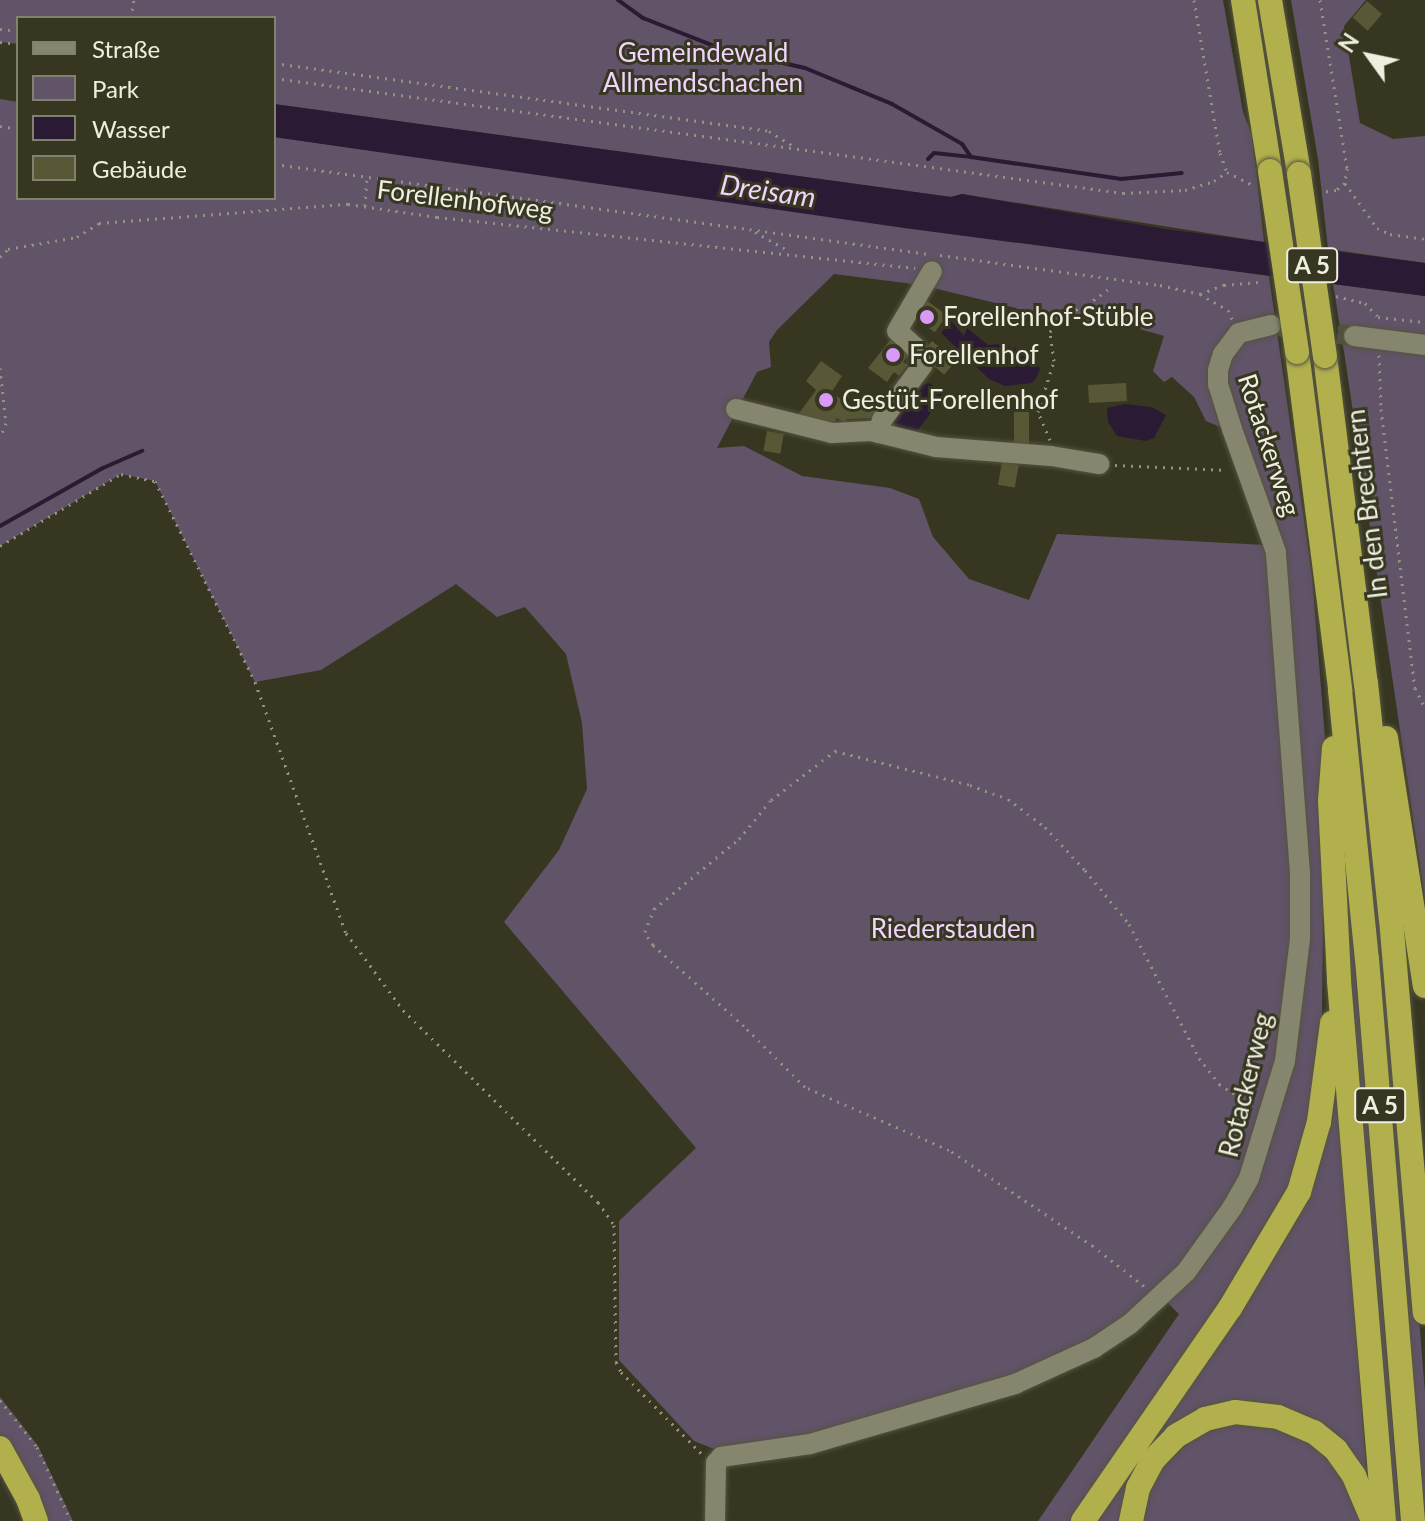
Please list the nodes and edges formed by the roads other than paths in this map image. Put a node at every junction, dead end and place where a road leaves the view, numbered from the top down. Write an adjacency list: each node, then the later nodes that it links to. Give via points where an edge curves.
1 (1243, 0): 11 (highway, A 5, bridge, via 1262,178 1297,352)
2 (1270, 0): 10 (highway, A 5, bridge, via 1325,356)
3 (932, 271): 8 (street, via 897,331 916,348 922,366)
4 (1271, 325): 17 (street, Rotackerweg, via 1239,333 1223,354 1218,384 1276,552 1300,873 1293,1009 1272,1112 1254,1164 1232,1208 1186,1272 1094,1348 1015,1384 810,1444 721,1457 716,1463)
5 (1354, 336): 6 (street)
6 (1425, 345)
7 (736, 409): 8 (street, via 832,433)
8 (878, 433): 9 (street, via 936,447)
9 (1099, 464)
10 (1366, 683): 13 (highway, via 1390,751); 14 (highway, A 5)
11 (1340, 690): 12 (highway, via 1330,801); 22 (highway, A 5, via 1369,974)
12 (1339, 981): 18 (highway, via 1319,1122 1299,1192 1230,1308); 21 (highway)
13 (1425, 986)
14 (1425, 1313)
15 (0, 1448): 16 (highway)
16 (36, 1521)
17 (715, 1521)
18 (1083, 1521)
19 (1131, 1521): 20 (highway, via 1138,1488 1153,1460 1176,1436 1205,1419 1235,1412 1278,1417 1314,1432 1336,1450 1354,1476)
20 (1373, 1521)
21 (1384, 1521)
22 (1413, 1521)

